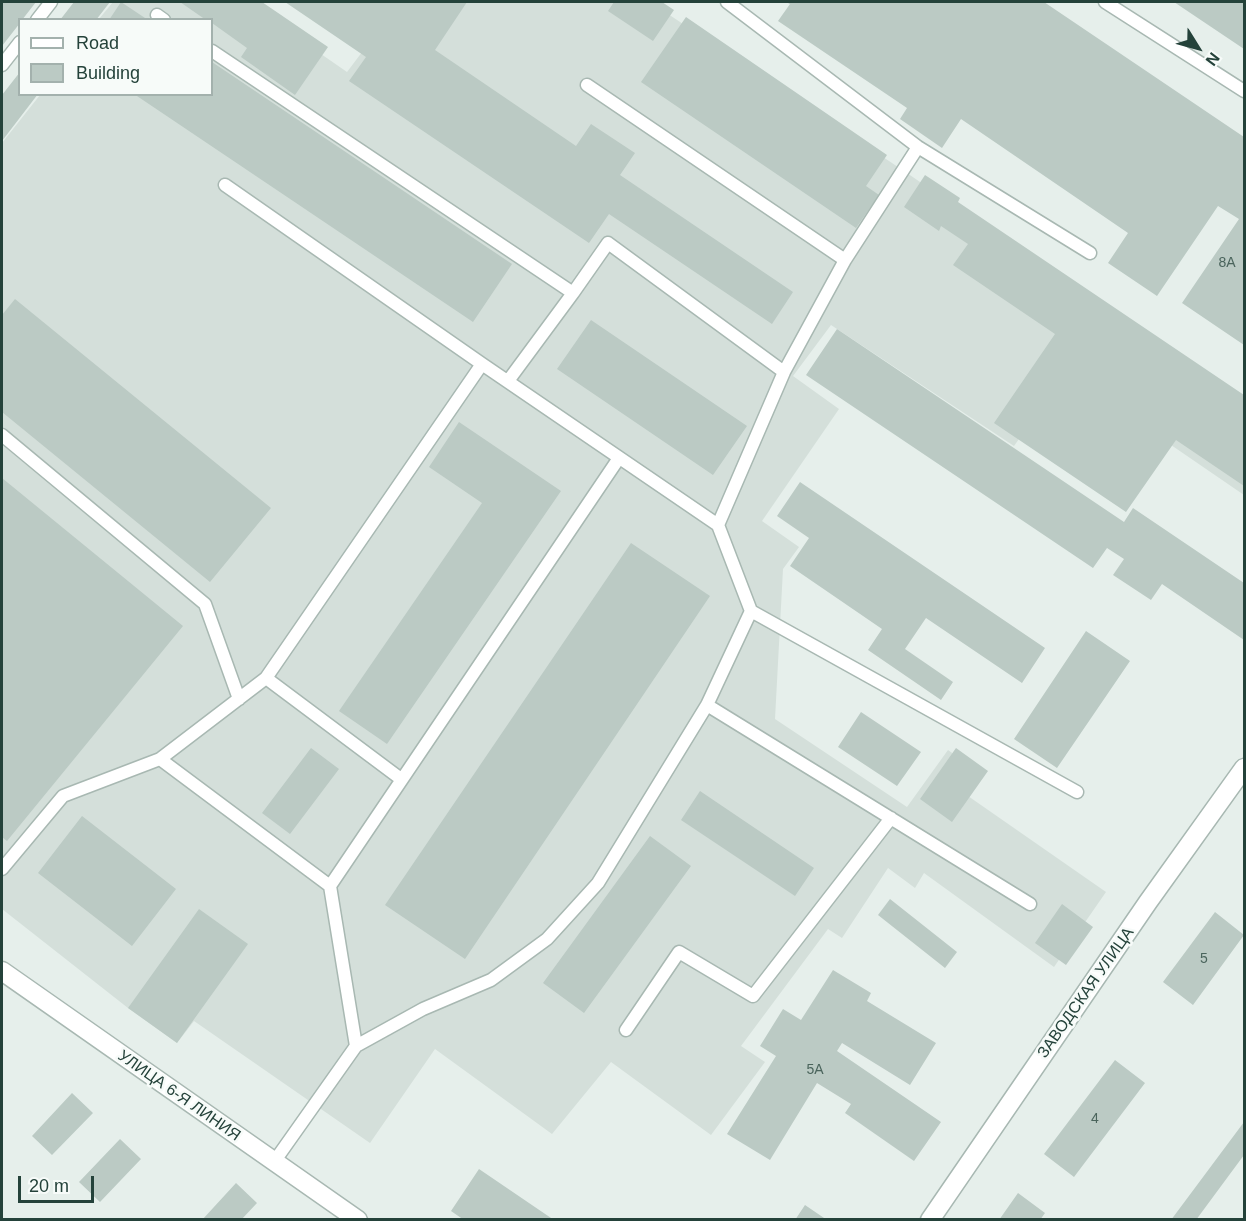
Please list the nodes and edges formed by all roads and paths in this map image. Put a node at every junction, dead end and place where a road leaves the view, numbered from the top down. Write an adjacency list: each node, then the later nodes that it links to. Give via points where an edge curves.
1 (51, 2): 4 (lane)
2 (727, 2): 10 (lane)
3 (1105, 2): 9 (lane)
4 (39, 18)
5 (18, 45): 7 (lane)
6 (213, 52): 14 (lane)
7 (2, 65)
8 (587, 84): 13 (lane)
9 (1245, 91)
10 (918, 147): 12 (lane); 13 (lane)
11 (225, 185): 15 (lane)
12 (1090, 253)
13 (845, 260): 16 (lane)
14 (573, 293): 16 (lane, via 608,243); 17 (lane)
15 (482, 364): 17 (lane); 22 (lane)
16 (784, 372): 20 (lane)
17 (508, 381): 19 (lane)
18 (2, 435): 23 (lane, via 205,604)
19 (619, 458): 20 (lane); 27 (lane)
20 (718, 525): 21 (lane)
21 (751, 611): 24 (lane); 28 (lane)
22 (266, 678): 23 (lane); 27 (lane)
23 (239, 699): 25 (lane)
24 (707, 705): 29 (lane); 35 (lane, via 598,883 547,939 491,980 423,1009)
25 (160, 759): 30 (lane, via 63,796); 31 (lane)
26 (1245, 768): 38 (street, ЗАВОДСКАЯ УЛИЦА)
27 (401, 779): 31 (lane)
28 (1077, 792)
29 (891, 818): 32 (lane); 34 (lane, via 753,996 679,951)
30 (2, 869)
31 (330, 886): 35 (lane)
32 (1030, 904)
33 (2, 971): 36 (street, УЛИЦА 6-Я ЛИНИЯ)
34 (626, 1030)
35 (356, 1046): 36 (lane)
36 (274, 1162): 37 (street, УЛИЦА 6-Я ЛИНИЯ)
37 (358, 1220)
38 (930, 1220)

